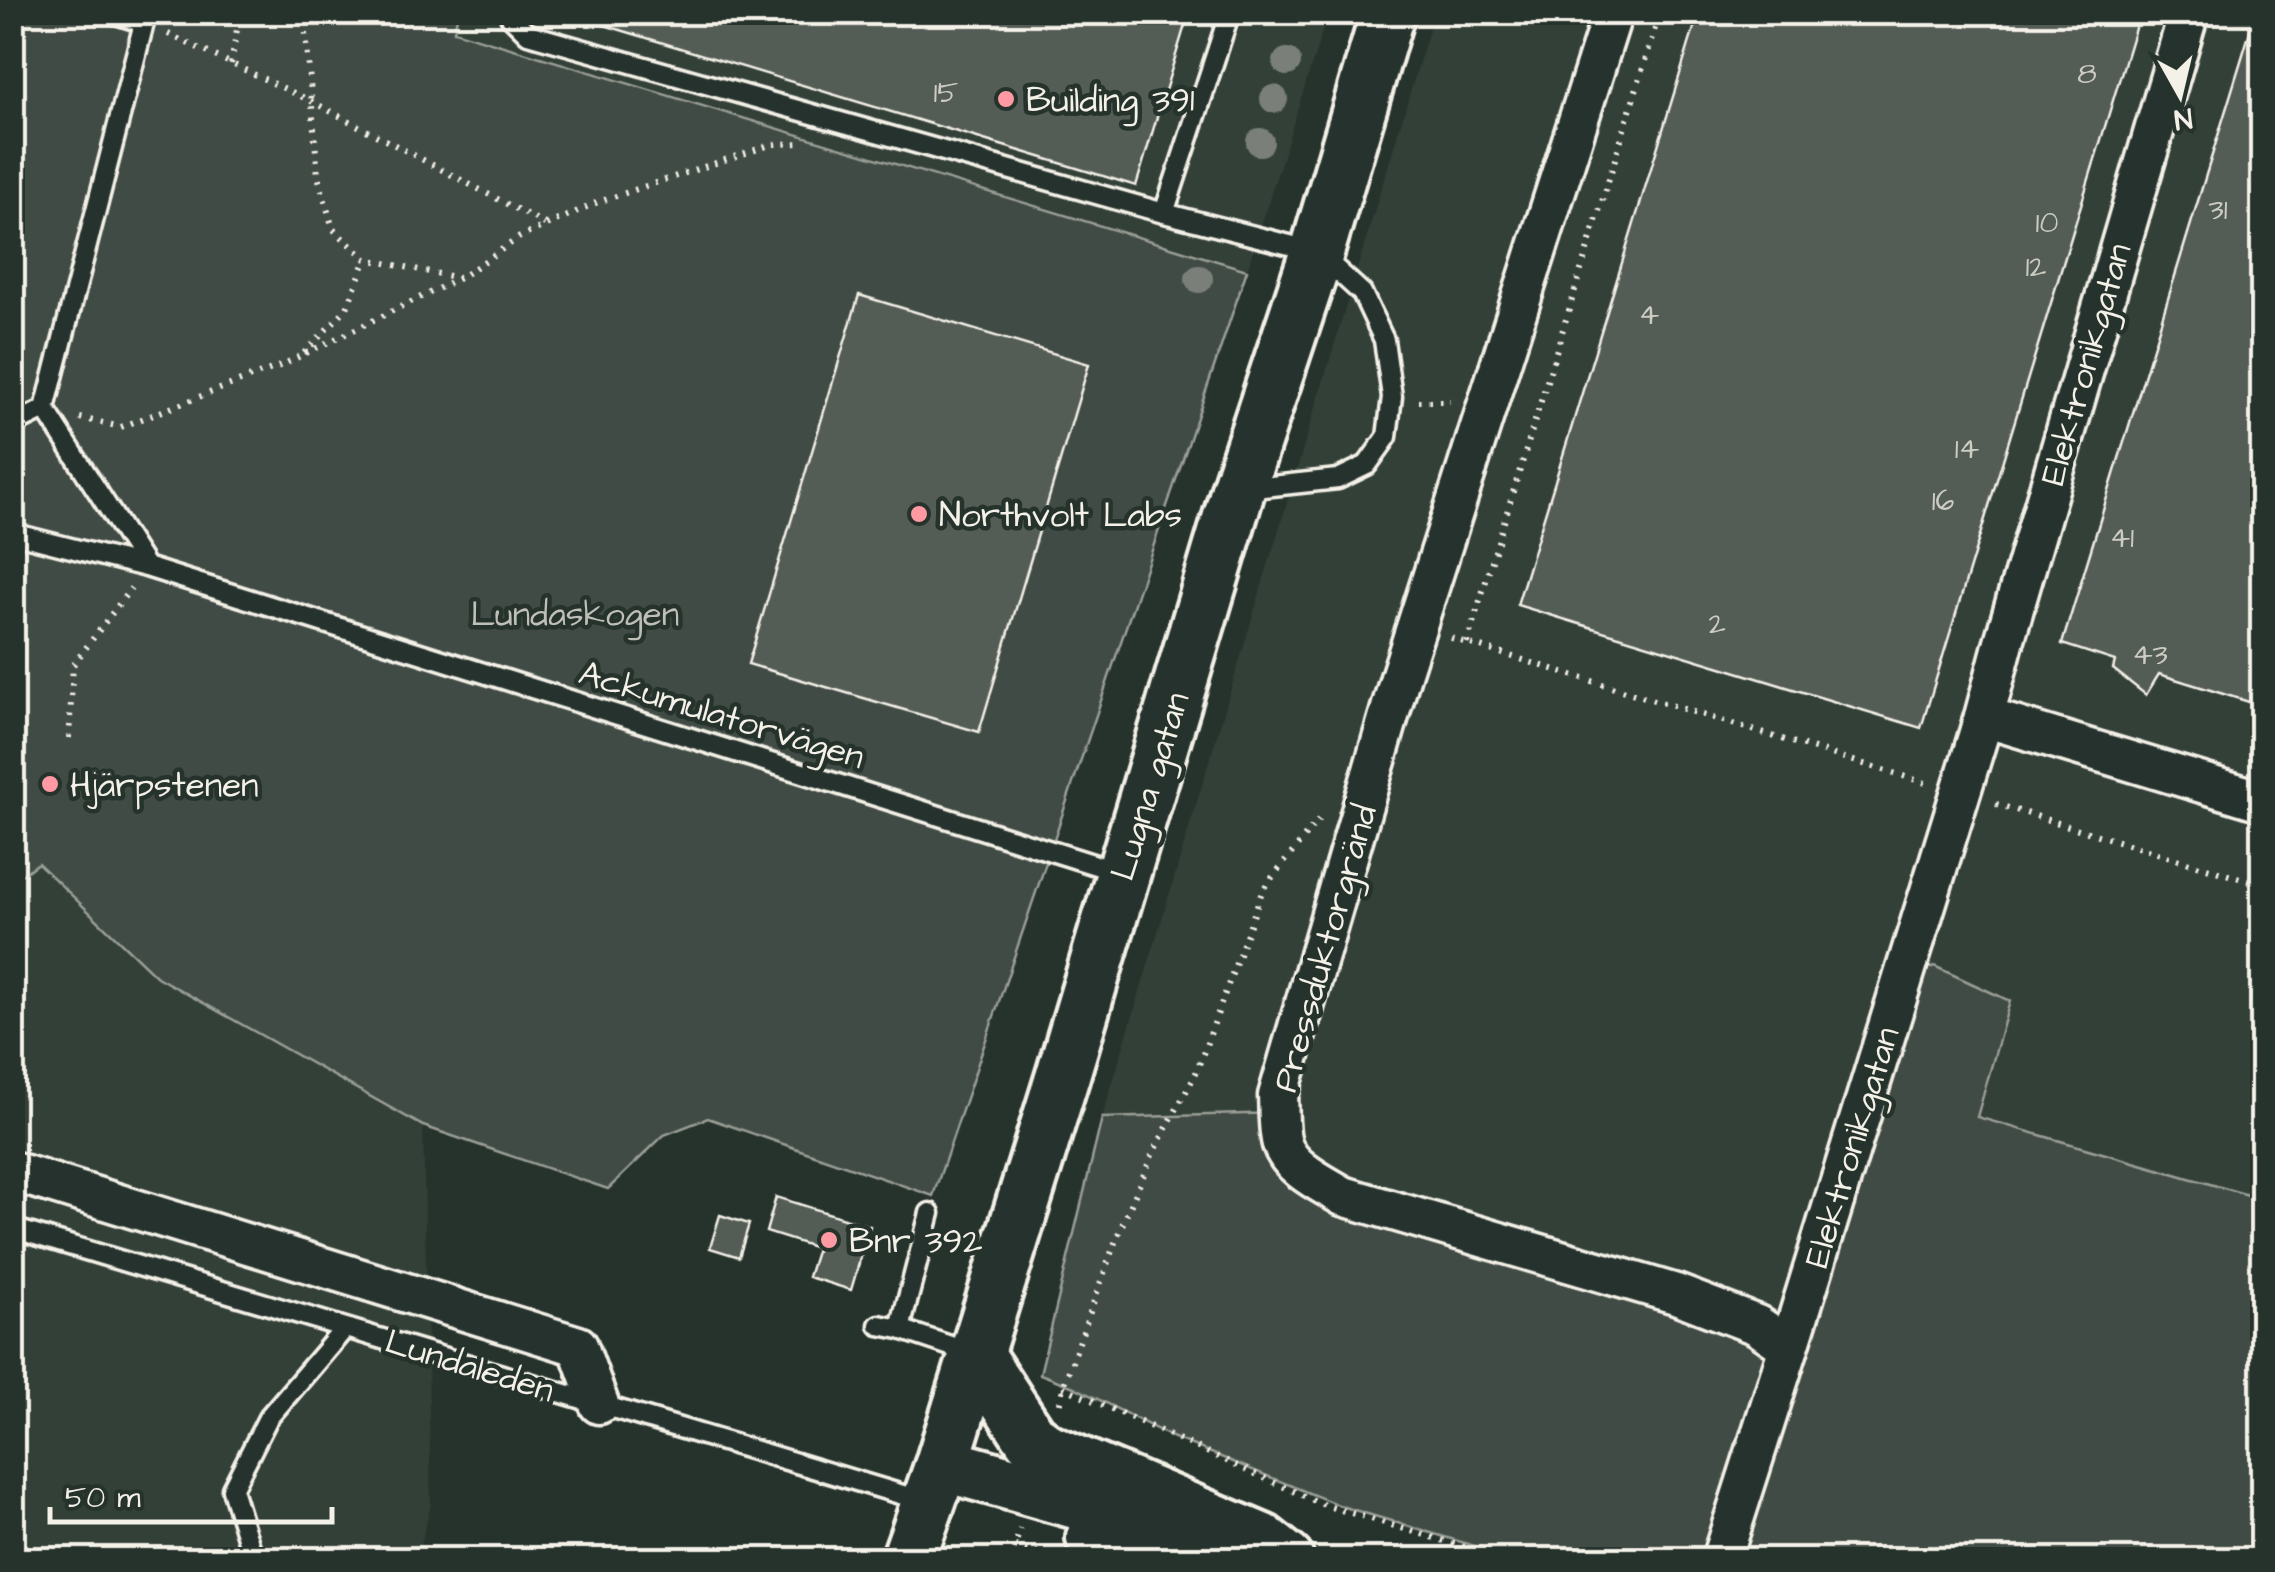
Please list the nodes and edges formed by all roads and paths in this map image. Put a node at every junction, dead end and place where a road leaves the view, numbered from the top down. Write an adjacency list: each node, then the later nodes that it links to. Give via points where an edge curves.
1 (110, 12): 10 (lane)
2 (240, 12): 11 (path)
3 (304, 12): 12 (path)
4 (510, 12): 14 (lane, via 528,34)
5 (1230, 12): 14 (lane)
6 (1388, 12): 16 (main road, Lugna gatan)
7 (1613, 12): 40 (street, Pressduktorgränd, via 1400,678 1278,1096 1281,1142 1302,1170 1342,1196 1676,1294 1758,1325)
8 (1660, 12): 29 (path, via 1467,643)
9 (2189, 12): 27 (street, Elektronikgatan)
10 (144, 23): 11 (path); 22 (lane)
11 (232, 64): 12 (path)
12 (311, 101): 15 (path); 17 (path, via 318,176 333,229)
13 (813, 143): 15 (path, via 773,144)
14 (1164, 213): 16 (lane)
15 (546, 225): 18 (path)
16 (1317, 252): 24 (main road, Lugna gatan); 24 (lane, via 1362,293 1384,340 1392,398 1388,438 1366,465 1338,479)
17 (366, 259): 18 (path); 19 (path, via 347,308)
18 (460, 278): 19 (path)
19 (301, 356): 22 (path, via 121,428)
20 (1412, 401): 21 (path)
21 (1452, 401)
22 (45, 409): 23 (lane); 26 (lane)
23 (12, 425)
24 (1238, 490): 32 (main road, Lugna gatan)
25 (12, 533): 26 (lane, Ackumulatorvägen)
26 (146, 568): 28 (path, via 73,665); 32 (lane, Ackumulatorvägen)
27 (1984, 717): 29 (street, Elektronikgatan); 30 (street)
28 (69, 738)
29 (1961, 793): 33 (path); 40 (street, Elektronikgatan)
30 (2262, 801)
31 (1329, 806): 51 (path, via 1263,889 1196,1072 1117,1237 1064,1387 1324,1505)
32 (1123, 873): 41 (main road, Lugna gatan)
33 (2262, 885)
34 (12, 1171): 42 (street, via 578,1346)
35 (930, 1214): 39 (lane)
36 (12, 1228): 38 (lane, Lundaleden)
37 (879, 1325): 39 (lane)
38 (346, 1328): 42 (lane, Lundaleden); 44 (lane, via 268,1418 232,1489)
39 (900, 1329): 41 (lane)
40 (1789, 1347): 52 (street)
41 (976, 1354): 43 (main road, Lugna gatan); 50 (main road, via 1031,1438 1046,1450 1263,1541)
42 (599, 1404): 43 (lane, Lundaleden)
43 (935, 1483): 45 (main road, Lugna gatan); 48 (main road, Lundaleden, via 1022,1522); 49 (main road, Lundaleden)
44 (254, 1560)
45 (908, 1560)
46 (1011, 1560): 47 (path, via 1015,1546)
47 (1061, 1560)
48 (1191, 1560)
49 (1275, 1560)
50 (1287, 1560)
51 (1508, 1560)
52 (1721, 1560)

